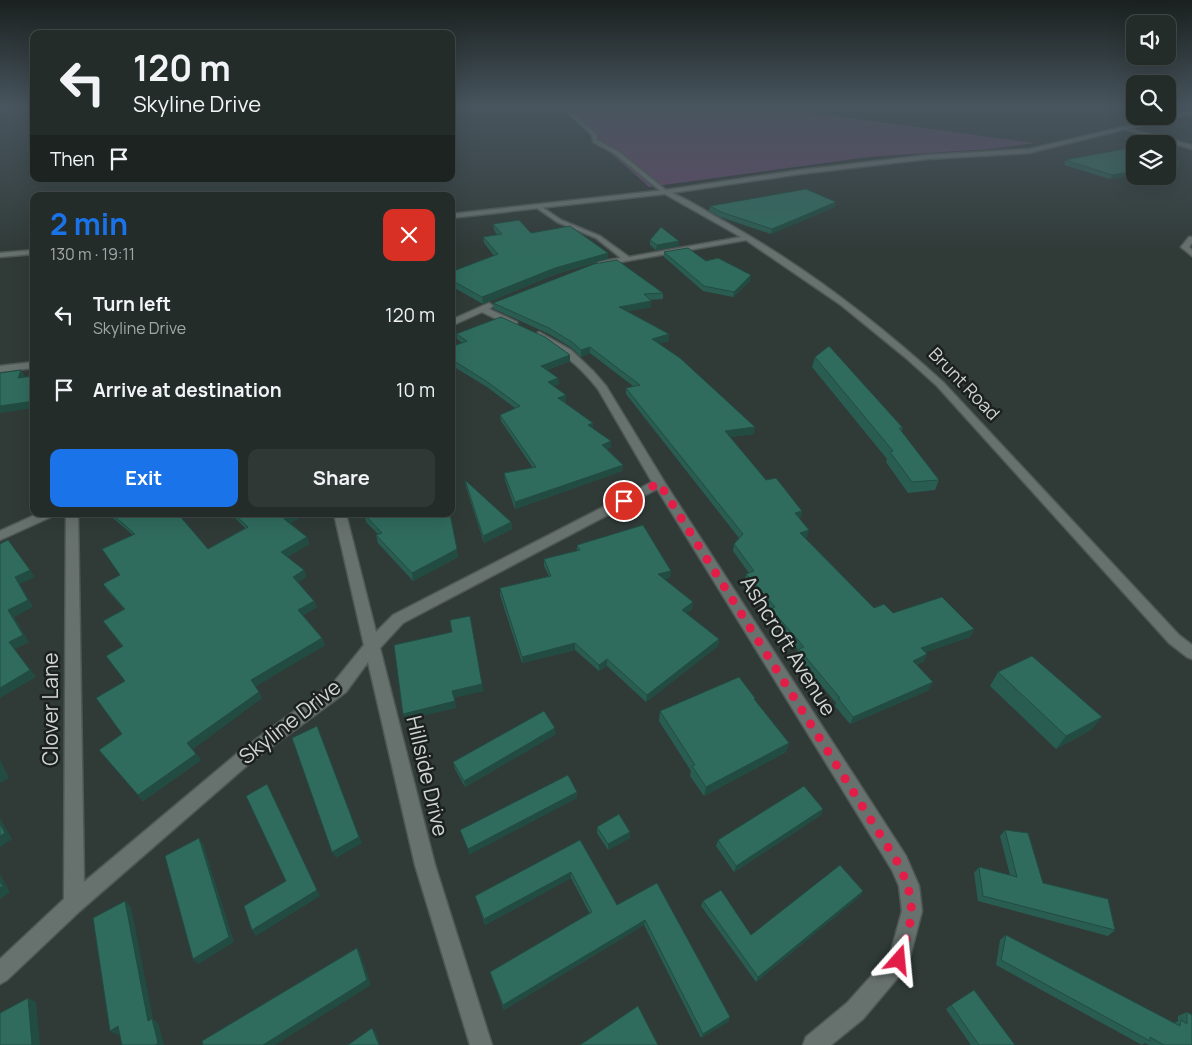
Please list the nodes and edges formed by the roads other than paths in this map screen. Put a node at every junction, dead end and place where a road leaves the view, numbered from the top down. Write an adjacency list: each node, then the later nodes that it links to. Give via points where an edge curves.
1 (619, 155): 3 (street, Brunt Road)
2 (966, 155): 3 (street, via 800,172)
3 (665, 192): 4 (street); 6 (street, Brunt Road, via 712,215)
4 (537, 206): 5 (street); 11 (street, via 559,221 598,236)
5 (455, 216)
6 (746, 238): 11 (street); 25 (street, Brunt Road, via 867,319 902,348 940,384 1168,632)
7 (1192, 239): 9 (street, via 1185,247)
8 (30, 252): 10 (street)
9 (1192, 254)
10 (0, 255)
11 (627, 259): 12 (street)
12 (592, 266)
13 (494, 304): 14 (street)
14 (482, 310): 15 (street); 16 (street); 19 (street, Ashcroft Avenue, via 545,338 581,363 602,388)
15 (455, 313)
16 (455, 321)
17 (30, 366): 18 (street)
18 (0, 369)
19 (659, 483): 24 (street, Skyline Drive, via 398,619); 29 (street, Ashcroft Avenue, via 898,863 909,886 912,911 899,960 855,1011)
20 (40, 517): 23 (street)
21 (72, 517): 26 (street, Clover Lane)
22 (341, 517): 24 (street, Hillside Drive)
23 (0, 536)
24 (373, 645): 26 (street, Skyline Drive, via 340,687 245,757); 28 (street, Hillside Drive, via 425,865)
25 (1192, 653)
26 (74, 903): 27 (street, Skyline Drive)
27 (0, 973)
28 (481, 1045)
29 (814, 1045)

